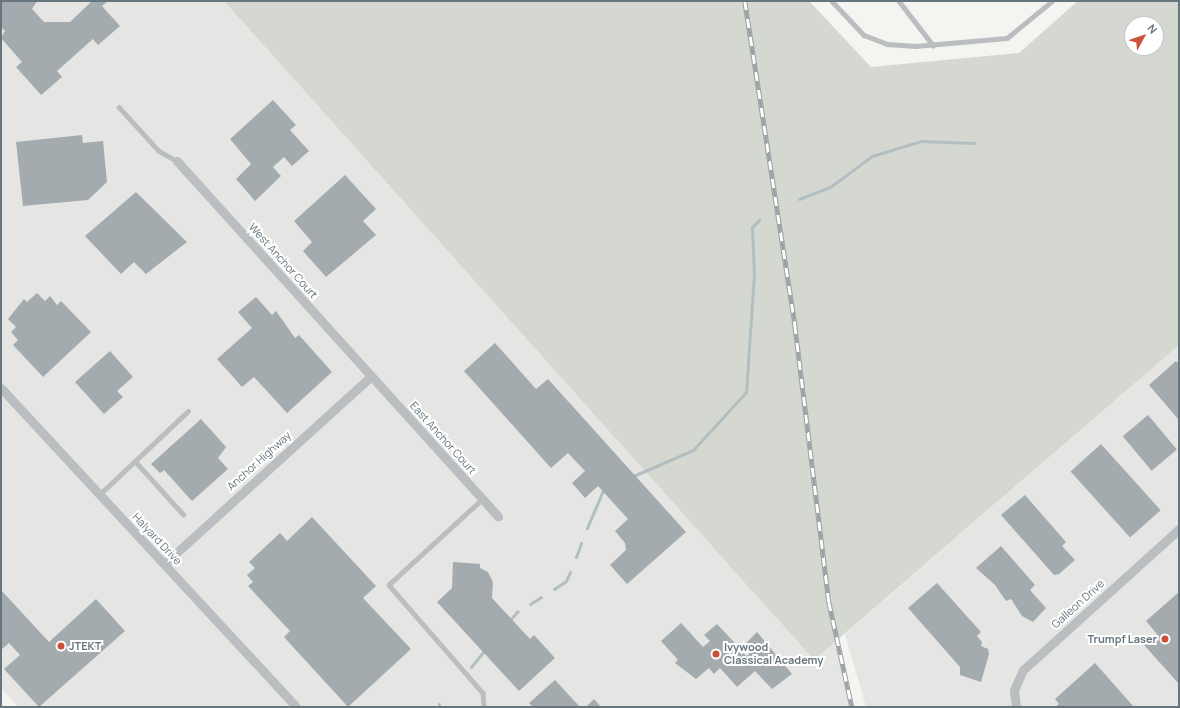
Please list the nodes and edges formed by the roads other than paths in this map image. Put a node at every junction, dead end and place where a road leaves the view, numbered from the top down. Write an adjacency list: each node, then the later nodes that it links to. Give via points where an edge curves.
1 (832, 1): 4 (lane, via 864,35 887,44)
2 (899, 1): 4 (lane)
3 (1052, 1): 4 (lane, via 1007,38)
4 (933, 45)
5 (119, 108): 6 (lane, via 159,151)
6 (177, 161): 7 (street, West Anchor Court)
7 (371, 376): 12 (street, East Anchor Court); 16 (street, Anchor Highway)
8 (1, 388): 11 (street, Halyard Drive)
9 (188, 412): 10 (lane)
10 (135, 461): 11 (lane); 13 (lane)
11 (100, 495): 16 (street, Halyard Drive)
12 (483, 499): 14 (street, East Anchor Court); 18 (lane, via 389,585 483,693)
13 (183, 514)
14 (498, 516)
15 (1179, 529): 19 (street, Galleon Drive, via 1023,670 1014,690)
16 (164, 564): 17 (street, Halyard Drive)
17 (296, 707)
18 (484, 707)
19 (1016, 707)

